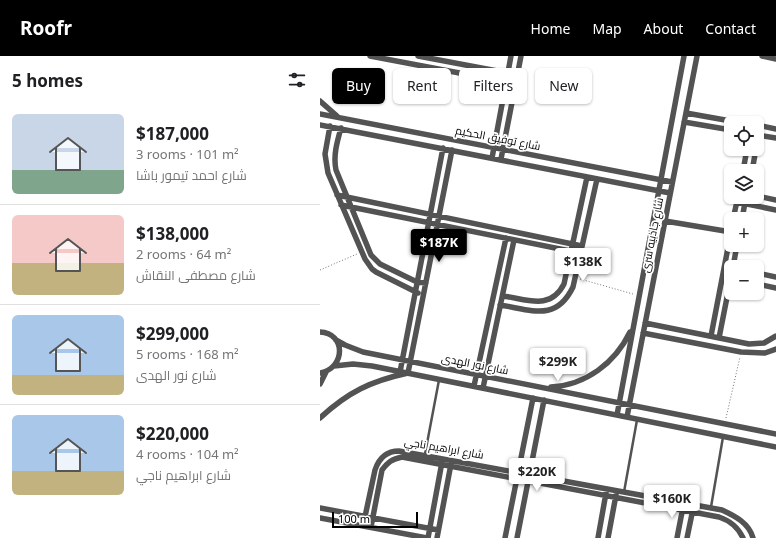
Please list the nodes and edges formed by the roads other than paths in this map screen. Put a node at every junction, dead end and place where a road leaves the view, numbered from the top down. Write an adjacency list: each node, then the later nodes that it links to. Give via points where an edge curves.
1 (370, 56): 11 (street)
2 (418, 56): 8 (street)
3 (512, 56): 14 (street)
4 (521, 56): 32 (street)
5 (684, 56): 38 (street, شارع جاذبيه سرى)
6 (697, 56): 17 (street, شارع جاذبيه سرى)
7 (762, 56): 10 (street)
8 (432, 57): 9 (street); 11 (street)
9 (442, 58): 12 (street); 13 (street)
10 (776, 59)
11 (430, 68)
12 (440, 68)
13 (486, 68)
14 (509, 68)
15 (320, 101): 19 (street)
16 (502, 104): 31 (street)
17 (686, 113): 20 (street); 21 (street, شارع جاذبيه سرى)
18 (320, 114): 19 (street, شارع توفيق الحكيم)
19 (339, 117): 31 (street, شارع توفيق الحكيم)
20 (724, 120)
21 (684, 122): 26 (street); 39 (street, شارع جاذبيه سرى)
22 (320, 124): 23 (street, شارع توفيق الحكيم)
23 (330, 126): 25 (street, شارع توفيق الحكيم); 42 (street, via 325,160)
24 (764, 127): 27 (street)
25 (341, 128): 30 (street, شارع توفيق الحكيم); 43 (street, via 334,162)
26 (724, 129)
27 (776, 129)
28 (764, 136): 29 (street)
29 (776, 138)
30 (443, 148): 33 (street, شارع توفيق الحكيم); 51 (street)
31 (494, 148): 32 (street, شارع توفيق الحكيم); 34 (street)
32 (503, 149): 35 (street); 38 (street, شارع توفيق الحكيم)
33 (452, 150): 34 (street, شارع توفيق الحكيم); 52 (street)
34 (492, 158): 35 (street, شارع توفيق الحكيم)
35 (501, 159): 36 (street, شارع توفيق الحكيم)
36 (587, 177): 37 (street, شارع توفيق الحكيم); 59 (street)
37 (597, 178): 40 (street, شارع توفيق الحكيم); 60 (street)
38 (661, 180): 39 (street, شارع توفيق الحكيم); 40 (street, شارع جاذبيه سرى)
39 (672, 182): 41 (street, شارع جاذبيه سرى)
40 (659, 191): 41 (street, شارع توفيق الحكيم); 64 (street, شارع جاذبيه سرى)
41 (670, 193): 53 (street, شارع جاذبيه سرى)
42 (337, 195): 43 (street); 47 (street)
43 (347, 197): 48 (street); 51 (street)
44 (764, 197): 45 (street)
45 (776, 200)
46 (745, 204): 49 (street); 50 (street)
47 (341, 205): 48 (street); 72 (street, via 361,252 372,269)
48 (351, 207): 54 (street); 68 (street, via 371,255 377,262)
49 (776, 210)
50 (743, 212)
51 (430, 214): 52 (street); 54 (street)
52 (439, 216): 55 (street); 59 (street)
53 (665, 221): 56 (street); 65 (street, شارع جاذبيه سرى)
54 (429, 223): 55 (street); 68 (street)
55 (437, 224): 57 (street); 69 (street)
56 (724, 231)
57 (506, 238): 58 (street); 77 (street)
58 (514, 240): 61 (street); 74 (street)
59 (572, 244): 60 (street); 61 (street)
60 (582, 246): 63 (street)
61 (571, 251): 63 (street); 75 (street, via 564,284)
62 (727, 252): 86 (street)
63 (580, 253): 79 (street, via 569,296)
64 (647, 255): 65 (street); 80 (street, شارع جاذبيه سرى)
65 (658, 258): 81 (street, شارع جاذبيه سرى)
66 (764, 274): 67 (street)
67 (776, 277)
68 (417, 282): 69 (street); 72 (street)
69 (426, 283): 73 (street)
70 (764, 285): 71 (street)
71 (776, 288)
72 (415, 293): 73 (street); 93 (street)
73 (423, 295): 94 (street)
74 (502, 296): 75 (street, via 543,302); 78 (street)
75 (549, 300): 79 (street)
76 (727, 300): 88 (street)
77 (491, 308): 78 (street); 99 (street)
78 (500, 308): 79 (street, via 543,312); 100 (street)
79 (553, 309)
80 (634, 318): 105 (street, via 622,346 601,369 573,383); 108 (street, شارع جاذبيه سرى)
81 (645, 323): 84 (street, شارع جاذبيه سرى); 86 (street)
82 (320, 327): 85 (street, شارع نور الهدى)
83 (320, 332): 85 (street)
84 (643, 333): 92 (street, via 741,352); 109 (street, شارع جاذبيه سرى)
85 (328, 334): 89 (street, شارع نور الهدى)
86 (711, 336): 88 (street)
87 (776, 336): 90 (street)
88 (719, 338): 90 (street, via 749,344)
89 (336, 340): 93 (street, شارع نور الهدى, via 363,352); 95 (street, via 340,357)
90 (764, 343): 92 (street)
91 (776, 349): 92 (street)
92 (765, 353)
93 (402, 360): 94 (street, شارع نور الهدى); 97 (street)
94 (410, 362): 98 (street); 99 (street, شارع نور الهدى)
95 (334, 366): 96 (street); 97 (street, شارع نور الهدى, via 363,364)
96 (323, 372): 102 (street)
97 (400, 372): 98 (street, شارع نور الهدى)
98 (408, 373): 101 (street, شارع نور الهدى); 112 (street, via 369,384 351,393)
99 (477, 375): 100 (street, شارع نور الهدى); 103 (street)
100 (485, 376): 104 (street); 105 (street, شارع نور الهدى)
101 (439, 379): 103 (street, شارع نور الهدى); 119 (lane)
102 (320, 384)
103 (474, 386): 104 (street, شارع نور الهدى)
104 (483, 388): 106 (street, شارع نور الهدى)
105 (542, 388): 108 (street, شارع نور الهدى)
106 (533, 398): 107 (street, شارع نور الهدى); 126 (street)
107 (544, 400): 110 (street, شارع نور الهدى); 127 (street)
108 (619, 403): 109 (street, شارع نور الهدى); 110 (street, شارع جاذبيه سرى)
109 (630, 405): 111 (street, شارع جاذبيه سرى); 114 (street, شارع نور الهدى)
110 (617, 415): 111 (street, شارع نور الهدى)
111 (627, 417): 113 (street, شارع نور الهدى)
112 (320, 418)
113 (637, 419): 115 (street, شارع نور الهدى); 132 (lane)
114 (775, 433)
115 (724, 437): 116 (street, شارع نور الهدى); 138 (lane)
116 (770, 446): 117 (street, شارع نور الهدى); 118 (street)
117 (776, 447)
118 (776, 451)
119 (425, 454): 120 (street, شارع ابراهيم ناجي, via 399,450); 121 (street, شارع ابراهيم ناجي)
120 (383, 456): 123 (street); 141 (street, via 374,470)
121 (443, 458): 122 (street, شارع ابراهيم ناجي); 124 (street)
122 (451, 459): 125 (street); 126 (street, شارع ابراهيم ناجي)
123 (388, 462): 124 (street, شارع ابراهيم ناجي, via 402,457); 143 (street, via 382,470)
124 (442, 465): 125 (street, شارع ابراهيم ناجي); 146 (street)
125 (450, 466): 128 (street, شارع ابراهيم ناجي); 147 (street)
126 (518, 472): 127 (street, شارع ابراهيم ناجي); 128 (street)
127 (530, 474): 129 (street); 130 (street, شارع ابراهيم ناجي)
128 (517, 479): 129 (street, شارع ابراهيم ناجي); 150 (street)
129 (528, 481): 133 (street, شارع ابراهيم ناجي); 151 (street)
130 (607, 488): 131 (street, شارع ابراهيم ناجي); 133 (street)
131 (617, 490): 132 (street, شارع ابراهيم ناجي); 134 (street)
132 (624, 492): 135 (street, شارع ابراهيم ناجي)
133 (606, 496): 134 (street, شارع ابراهيم ناجي); 152 (street)
134 (616, 497): 139 (street, شارع ابراهيم ناجي); 153 (street)
135 (684, 503): 136 (street, شارع ابراهيم ناجي); 139 (street)
136 (693, 504): 138 (street, شارع ابراهيم ناجي); 140 (street)
137 (320, 508): 141 (street)
138 (711, 508): 157 (street, شارع ابراهيم ناجي, via 736,517 747,527)
139 (682, 510): 140 (street, شارع ابراهيم ناجي); 154 (street)
140 (692, 512): 155 (street); 156 (street, شارع ابراهيم ناجي, via 727,520 737,528)
141 (365, 516): 143 (street); 144 (street)
142 (320, 518): 144 (street)
143 (373, 518): 145 (street); 146 (street)
144 (363, 526): 145 (street)
145 (371, 528): 148 (street)
146 (429, 528): 147 (street); 148 (street)
147 (438, 530): 149 (street)
148 (427, 538)
149 (436, 538)
150 (505, 538)
151 (517, 538)
152 (598, 538)
153 (608, 538)
154 (677, 538)
155 (687, 538)
156 (743, 538)
157 (753, 538)

